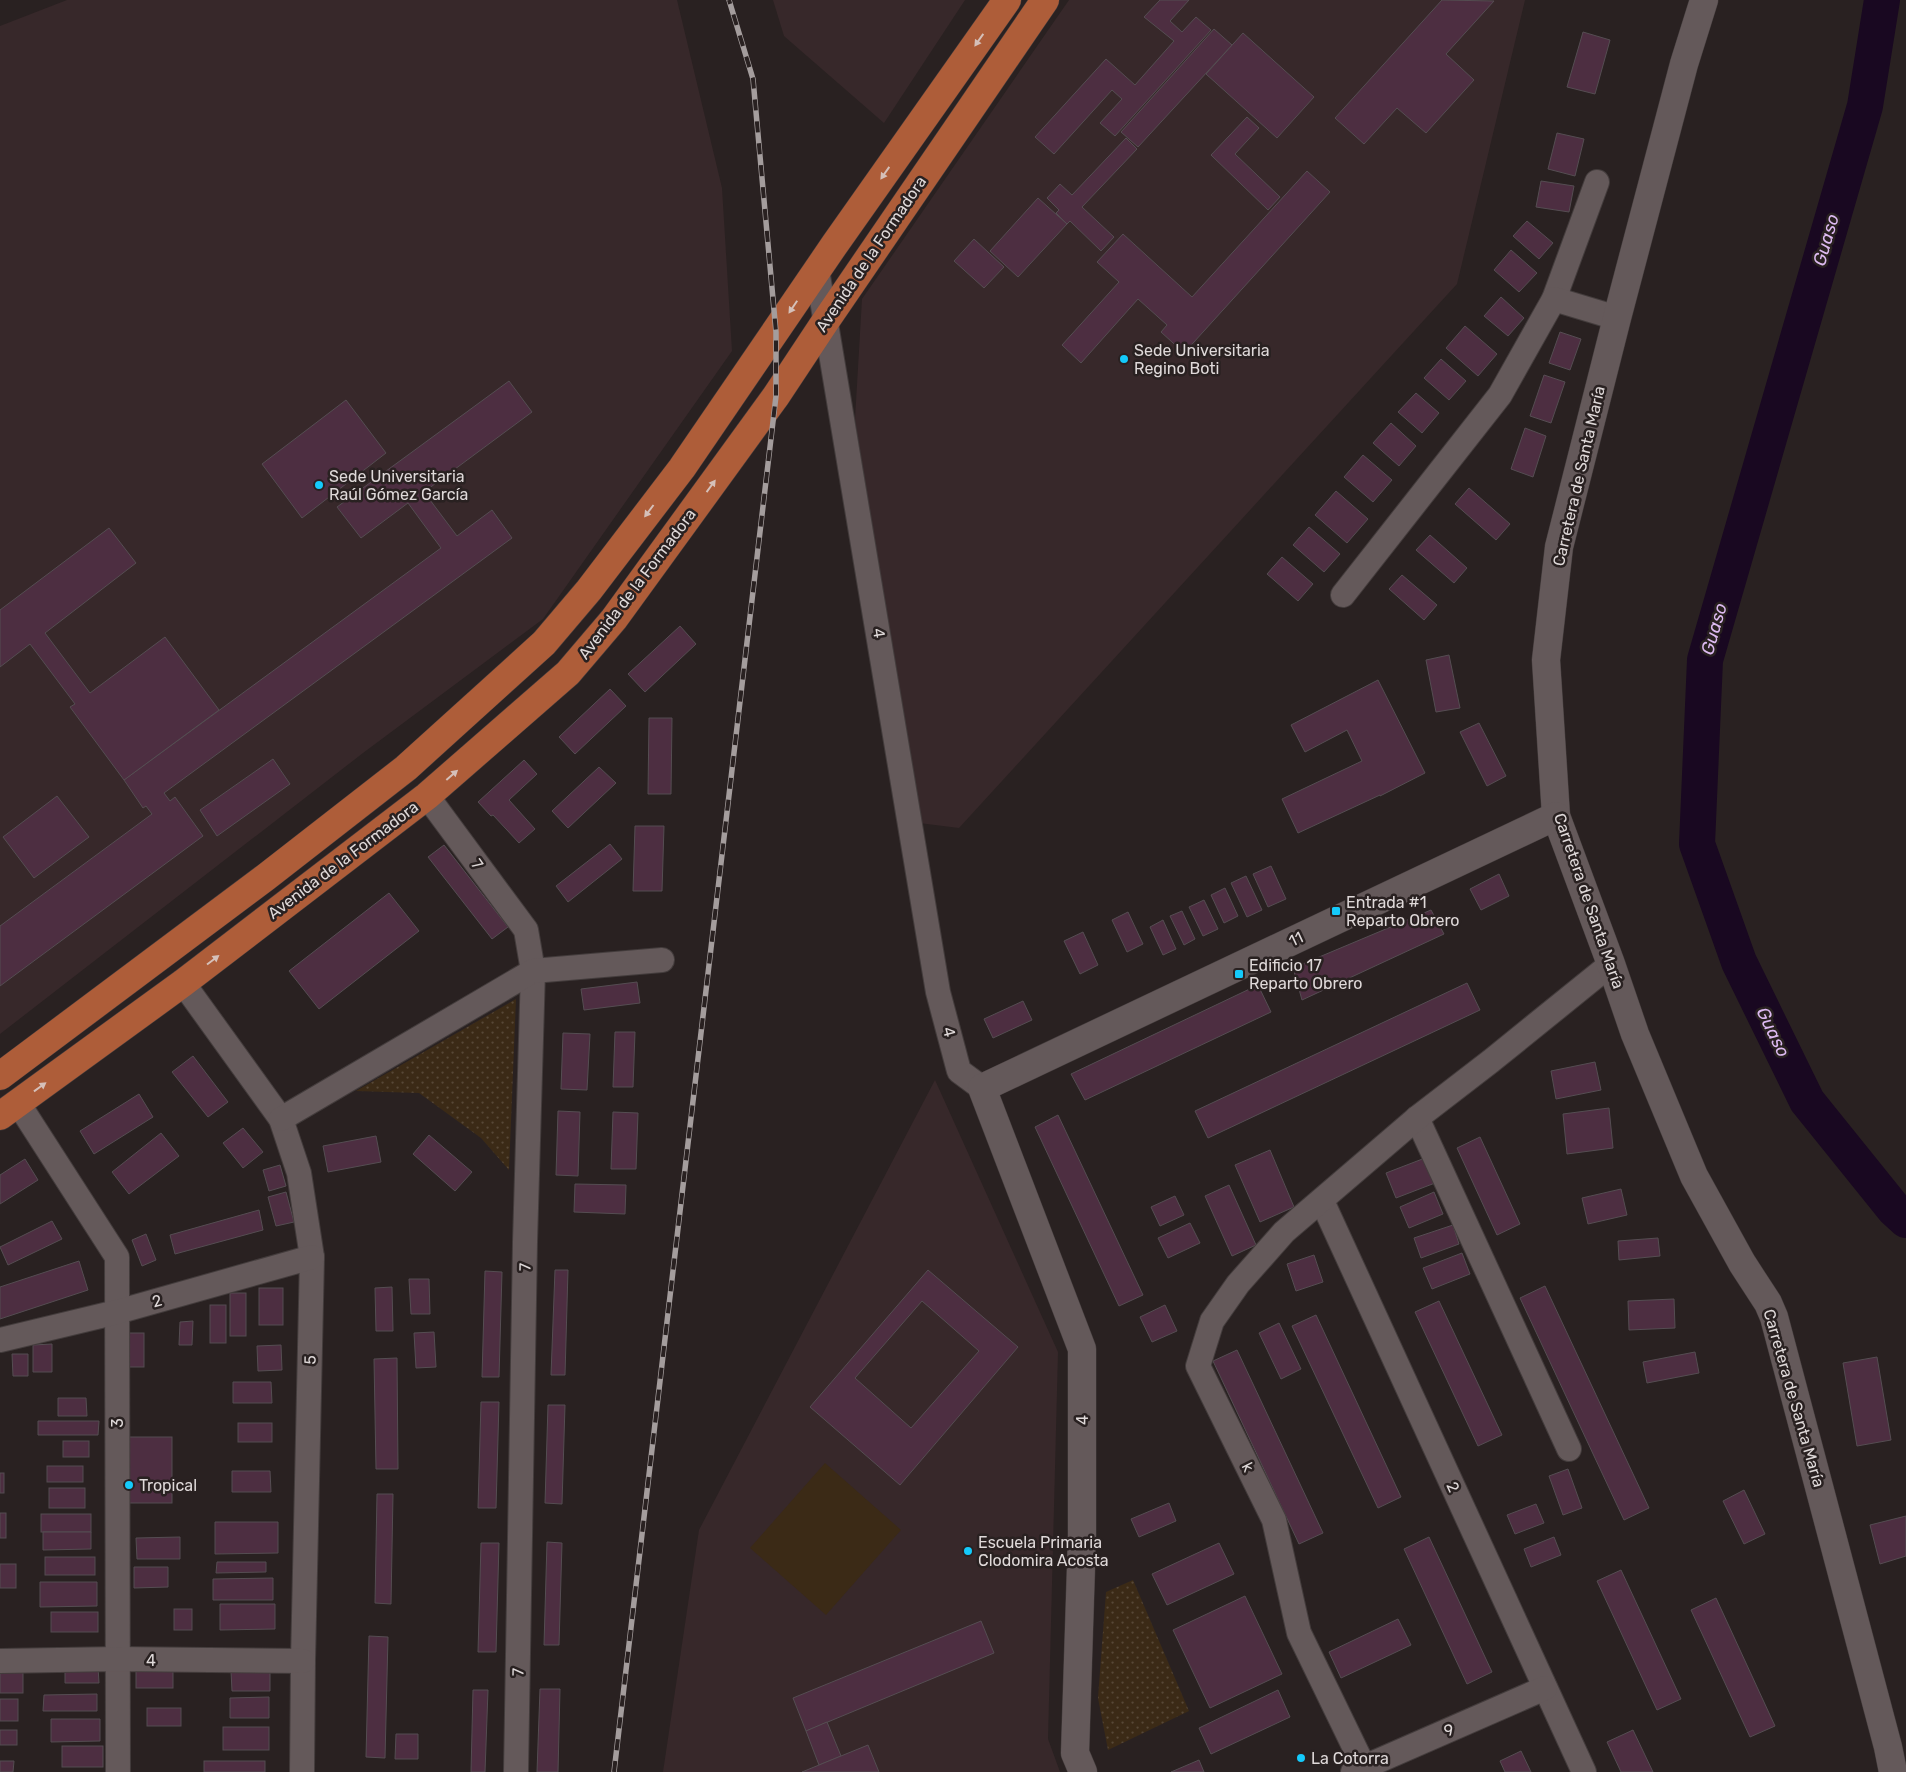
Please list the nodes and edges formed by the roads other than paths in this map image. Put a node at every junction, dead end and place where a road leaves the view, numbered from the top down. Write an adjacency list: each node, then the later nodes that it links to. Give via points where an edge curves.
1 (1007, 0): 5 (main road, Avenida de la Formadora, one-way to 5)
2 (1045, 0): 8 (main road, Avenida de la Formadora)
3 (1704, 0): 7 (street, Carretera de Santa María)
4 (1598, 182): 6 (street)
5 (817, 270): 8 (street, 4); 16 (main road, Avenida de la Formadora, one-way to 16, via 682,468 590,590 544,643 406,768)
6 (1554, 299): 7 (street); 9 (street, via 1500,395)
7 (1617, 318): 11 (street, Carretera de Santa María, via 1558,547 1546,660)
8 (827, 319): 10 (main road, Avenida de la Formadora, one-way to 8, via 568,673 614,619 776,396); 17 (street, 4, via 938,992 959,1072)
9 (1343, 595)
10 (427, 796): 14 (street, 7, via 526,930); 15 (main road, Avenida de la Formadora, one-way to 10)
11 (1556, 816): 13 (street, Carretera de Santa María); 17 (street, 11)
12 (662, 960): 14 (street)
13 (1611, 964): 19 (street, k); 36 (street, Carretera de Santa María, via 1635,1034 1694,1176 1774,1317)
14 (533, 971): 20 (street); 33 (street, 7)
15 (183, 983): 18 (main road, Avenida de la Formadora, one-way to 15); 20 (street, 5)
16 (0, 1076)
17 (982, 1088): 34 (street, 4, via 1082,1349 1082,1536 1075,1753)
18 (9, 1109): 23 (street, 3, via 117,1257)
19 (1417, 1118): 21 (street, k); 25 (street)
20 (281, 1119): 22 (street, 5, via 299,1173)
21 (1322, 1201): 29 (street, 2); 30 (street, k, via 1284,1232 1238,1284 1212,1321 1198,1366 1274,1520 1299,1633)
22 (312, 1257): 23 (street, 2); 27 (street, 5)
23 (117, 1312): 24 (street, 2); 26 (street, 3)
24 (0, 1340)
25 (1569, 1449)
26 (117, 1659): 27 (street, 4); 28 (street, 4); 31 (street, 3)
27 (302, 1660): 32 (street, 5)
28 (0, 1661)
29 (1544, 1688): 30 (street, 9); 35 (street, 2)
30 (1358, 1770)
31 (118, 1772)
32 (302, 1772)
33 (516, 1772)
34 (1084, 1772)
35 (1584, 1772)
36 (1893, 1772)

